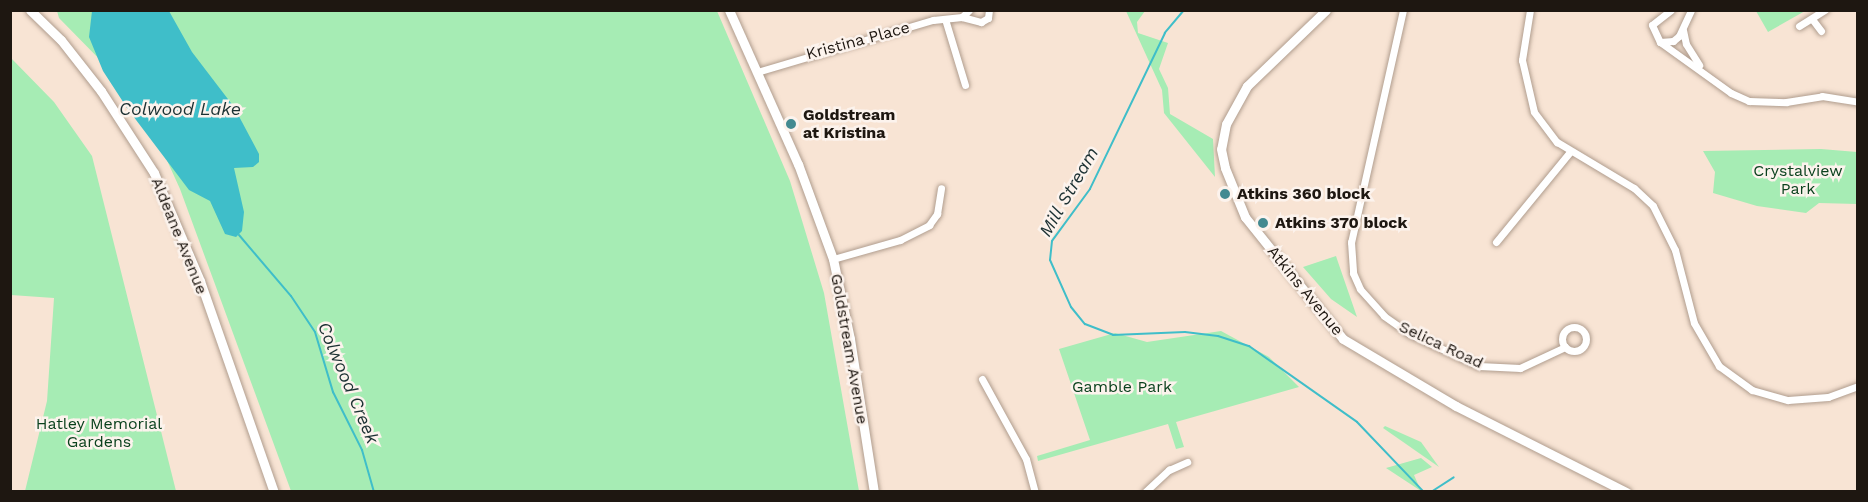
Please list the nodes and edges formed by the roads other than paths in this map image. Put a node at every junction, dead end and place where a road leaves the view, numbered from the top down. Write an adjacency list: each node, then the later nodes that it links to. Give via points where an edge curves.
1 (30, 10): 30 (street, Aldeane Avenue, via 61,40 101,91 153,173 196,271)
2 (729, 10): 18 (street, Goldstream Avenue)
3 (969, 10): 11 (street)
4 (989, 10): 11 (street, Kristina Place, via 988,18 981,22)
5 (1326, 10): 34 (street, Atkins Avenue, via 1246,86 1226,124 1221,149 1245,217 1343,339 1456,406)
6 (1403, 10): 26 (street, Selica Road, via 1351,242 1353,273 1360,289 1384,316 1410,334 1479,366 1520,368)
7 (1530, 10): 22 (street, via 1522,60 1528,97 1545,130)
8 (1671, 10): 17 (street, via 1652,25)
9 (1691, 10): 15 (street)
10 (1825, 10): 13 (street)
11 (962, 17): 12 (street, Kristina Place)
12 (945, 19): 18 (street, Kristina Place); 20 (street)
13 (1812, 19): 14 (street); 16 (street)
14 (1799, 26)
15 (1683, 30): 17 (street, via 1673,41); 19 (street, via 1691,55)
16 (1821, 31)
17 (1660, 42): 19 (street)
18 (757, 72): 25 (street, Goldstream Avenue, via 798,164)
19 (1704, 72): 21 (street, via 1731,93 1749,101 1786,102 1822,96)
20 (965, 85)
21 (1857, 102)
22 (1570, 152): 24 (street); 28 (street, via 1634,188 1653,206 1672,242 1704,346 1735,380 1767,396 1788,400 1828,397)
23 (941, 188): 25 (street, via 936,214 928,225 900,240)
24 (1496, 242)
25 (833, 259): 31 (street, Goldstream Avenue, via 850,339)
26 (1564, 346)
27 (982, 379): 32 (street, via 1022,450)
28 (1857, 386)
29 (1187, 462): 33 (street, via 1169,470)
30 (274, 492)
31 (873, 492)
32 (1035, 492)
33 (1145, 492)
34 (1626, 492)

